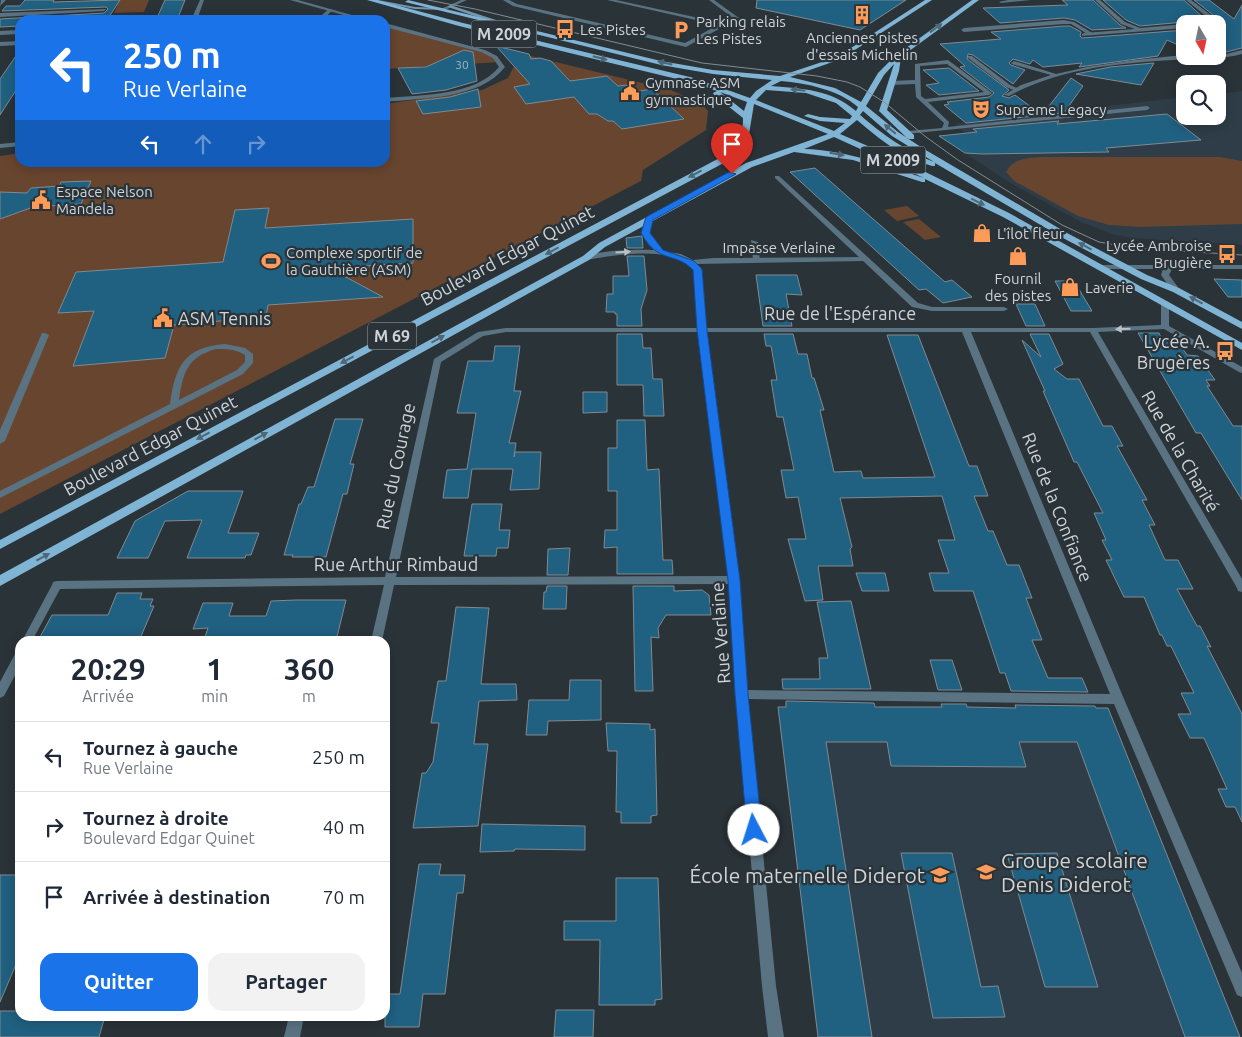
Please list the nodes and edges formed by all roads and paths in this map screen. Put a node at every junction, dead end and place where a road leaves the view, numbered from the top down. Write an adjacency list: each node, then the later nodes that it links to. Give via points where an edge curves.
1 (4, 0): 16 (street)
2 (202, 0): 22 (street)
3 (292, 0): 20 (street)
4 (370, 0): 18 (street); 26 (main road, M 2009)
5 (398, 0): 18 (main road, M 2009)
6 (465, 0): 17 (street)
7 (505, 0): 29 (street, via 686,45)
8 (609, 0): 29 (street)
9 (711, 0): 29 (street, via 736,18)
10 (929, 0): 45 (main road, via 839,58)
11 (976, 0): 41 (main road, M 69, one-way to 11)
12 (1029, 0): 15 (street)
13 (1097, 0): 32 (street, via 1123,23)
14 (1188, 0): 25 (street)
15 (1001, 2)
16 (0, 5)
17 (450, 6): 18 (street); 27 (street)
18 (443, 9): 26 (street); 27 (main road, M 2009)
19 (104, 10): 21 (street)
20 (331, 10): 23 (street); 24 (street)
21 (0, 15)
22 (196, 15)
23 (325, 15)
24 (349, 15)
25 (1208, 15)
26 (429, 16): 44 (main road, M 2009, one-way to 44)
27 (497, 22): 45 (main road, M 2009, one-way to 27, via 696,69)
28 (390, 26): 53 (street, via 482,51 495,57 502,67 490,79 473,87)
29 (723, 26)
30 (1176, 27): 32 (street)
31 (964, 30): 35 (street, via 1064,22)
32 (1146, 30): 35 (street)
33 (15, 32): 34 (street)
34 (0, 33)
35 (1091, 34): 36 (street)
36 (1084, 35)
37 (15, 43): 38 (street)
38 (0, 44)
39 (1242, 52): 43 (street, via 1140,61)
40 (970, 56): 50 (street)
41 (898, 57): 46 (main road); 55 (main road, M 69, via 879,76)
42 (1014, 63): 43 (street)
43 (1055, 75): 50 (street)
44 (677, 76): 48 (main road, M 2009); 52 (main road, via 719,83)
45 (783, 78): 49 (main road); 55 (main road, M 2009, via 820,86)
46 (893, 79): 47 (street); 60 (main road, via 883,111)
47 (918, 82): 54 (street, via 918,96); 54 (street, via 917,65 948,62 989,93)
48 (705, 84): 52 (main road, M 2009); 57 (main road)
49 (764, 88): 52 (main road); 58 (main road, one-way to 49, via 839,100 817,93)
50 (1016, 89): 51 (street)
51 (1007, 95)
52 (754, 98): 57 (main road, Boulevard Edgar Quinet / M 69); 58 (main road, via 814,118); 61 (main road, M 2009)
53 (390, 99)
54 (924, 101): 59 (street, via 947,123)
55 (863, 107): 58 (main road, M 69); 64 (main road, M 2009, one-way to 55)
56 (1147, 108): 59 (street)
57 (748, 118): 95 (main road, Boulevard Edgar Quinet / M 69, one-way to 95, via 745,139 730,156)
58 (855, 119): 61 (main road, M 69); 66 (main road, via 911,156)
59 (945, 128): 60 (street)
60 (908, 133): 64 (main road)
61 (835, 134): 65 (main road, M 69); 68 (main road, M 2009)
62 (15, 144): 63 (street)
63 (0, 146)
64 (917, 148): 66 (main road, M 2009)
65 (789, 151): 68 (main road, one-way to 68, via 841,155); 69 (main road, Boulevard Edgar Quinet / M 69, via 754,162)
66 (961, 175): 78 (main road, M 2009, one-way to 66)
67 (777, 177): 73 (street)
68 (951, 188): 76 (main road, M 2009, one-way to 76)
69 (649, 219): 71 (street, via 646,233); 72 (main road, Boulevard Edgar Quinet / M 69, via 602,245)
70 (754, 242): 74 (street)
71 (660, 252): 72 (street, one-way to 71, via 624,252); 75 (street)
72 (586, 258): 97 (main road, Boulevard Edgar Quinet / M 69, one-way to 72)
73 (866, 259): 74 (street, Impasse Verlaine); 82 (street, via 922,308)
74 (757, 260): 75 (street, Impasse Verlaine)
75 (691, 262): 86 (street, Rue Verlaine, via 698,269)
76 (1100, 267): 78 (street); 81 (main road, M 2009)
77 (1242, 267): 79 (street)
78 (1128, 268): 79 (street); 80 (main road, M 2009)
79 (1168, 268): 80 (street, via 1165,275)
80 (1176, 290): 83 (main road, M 2009, one-way to 80)
81 (1165, 305): 84 (street); 90 (main road, M 2009)
82 (1004, 308)
83 (1242, 326)
84 (1165, 327): 87 (street, Rue de l'Espérance, one-way to 87); 91 (street)
85 (965, 329): 86 (street, Rue de l'Espérance); 87 (street, Rue de l'Espérance); 105 (street, Rue de la Confiance)
86 (702, 330): 88 (street, Rue de l'Espérance); 96 (street, Rue Verlaine)
87 (1093, 330): 99 (street, Rue de la Charité)
88 (492, 332): 98 (street, Rue du Courage, via 473,338 437,361)
89 (45, 335): 93 (street)
90 (1242, 347)
91 (1242, 370)
92 (174, 406): 92 (street, via 180,374 185,363 194,356 217,347 230,346 242,348 249,354 249,363 240,372); 94 (street)
93 (0, 440)
94 (0, 495)
95 (0, 545)
96 (734, 580): 98 (street, Rue Arthur Rimbaud); 104 (street, Rue Verlaine)
97 (0, 581)
98 (390, 581): 100 (street, Rue Arthur Rimbaud, via 57,585); 101 (street, Rue du Courage)
99 (1242, 588)
100 (30, 636)
101 (378, 636)
102 (15, 664): 103 (street)
103 (0, 692)
104 (742, 694): 105 (street); 109 (street, Rue Verlaine)
105 (1118, 699): 106 (street, Rue de la Confiance)
106 (1242, 990)
107 (296, 1021): 108 (street)
108 (292, 1037)
109 (776, 1037)

